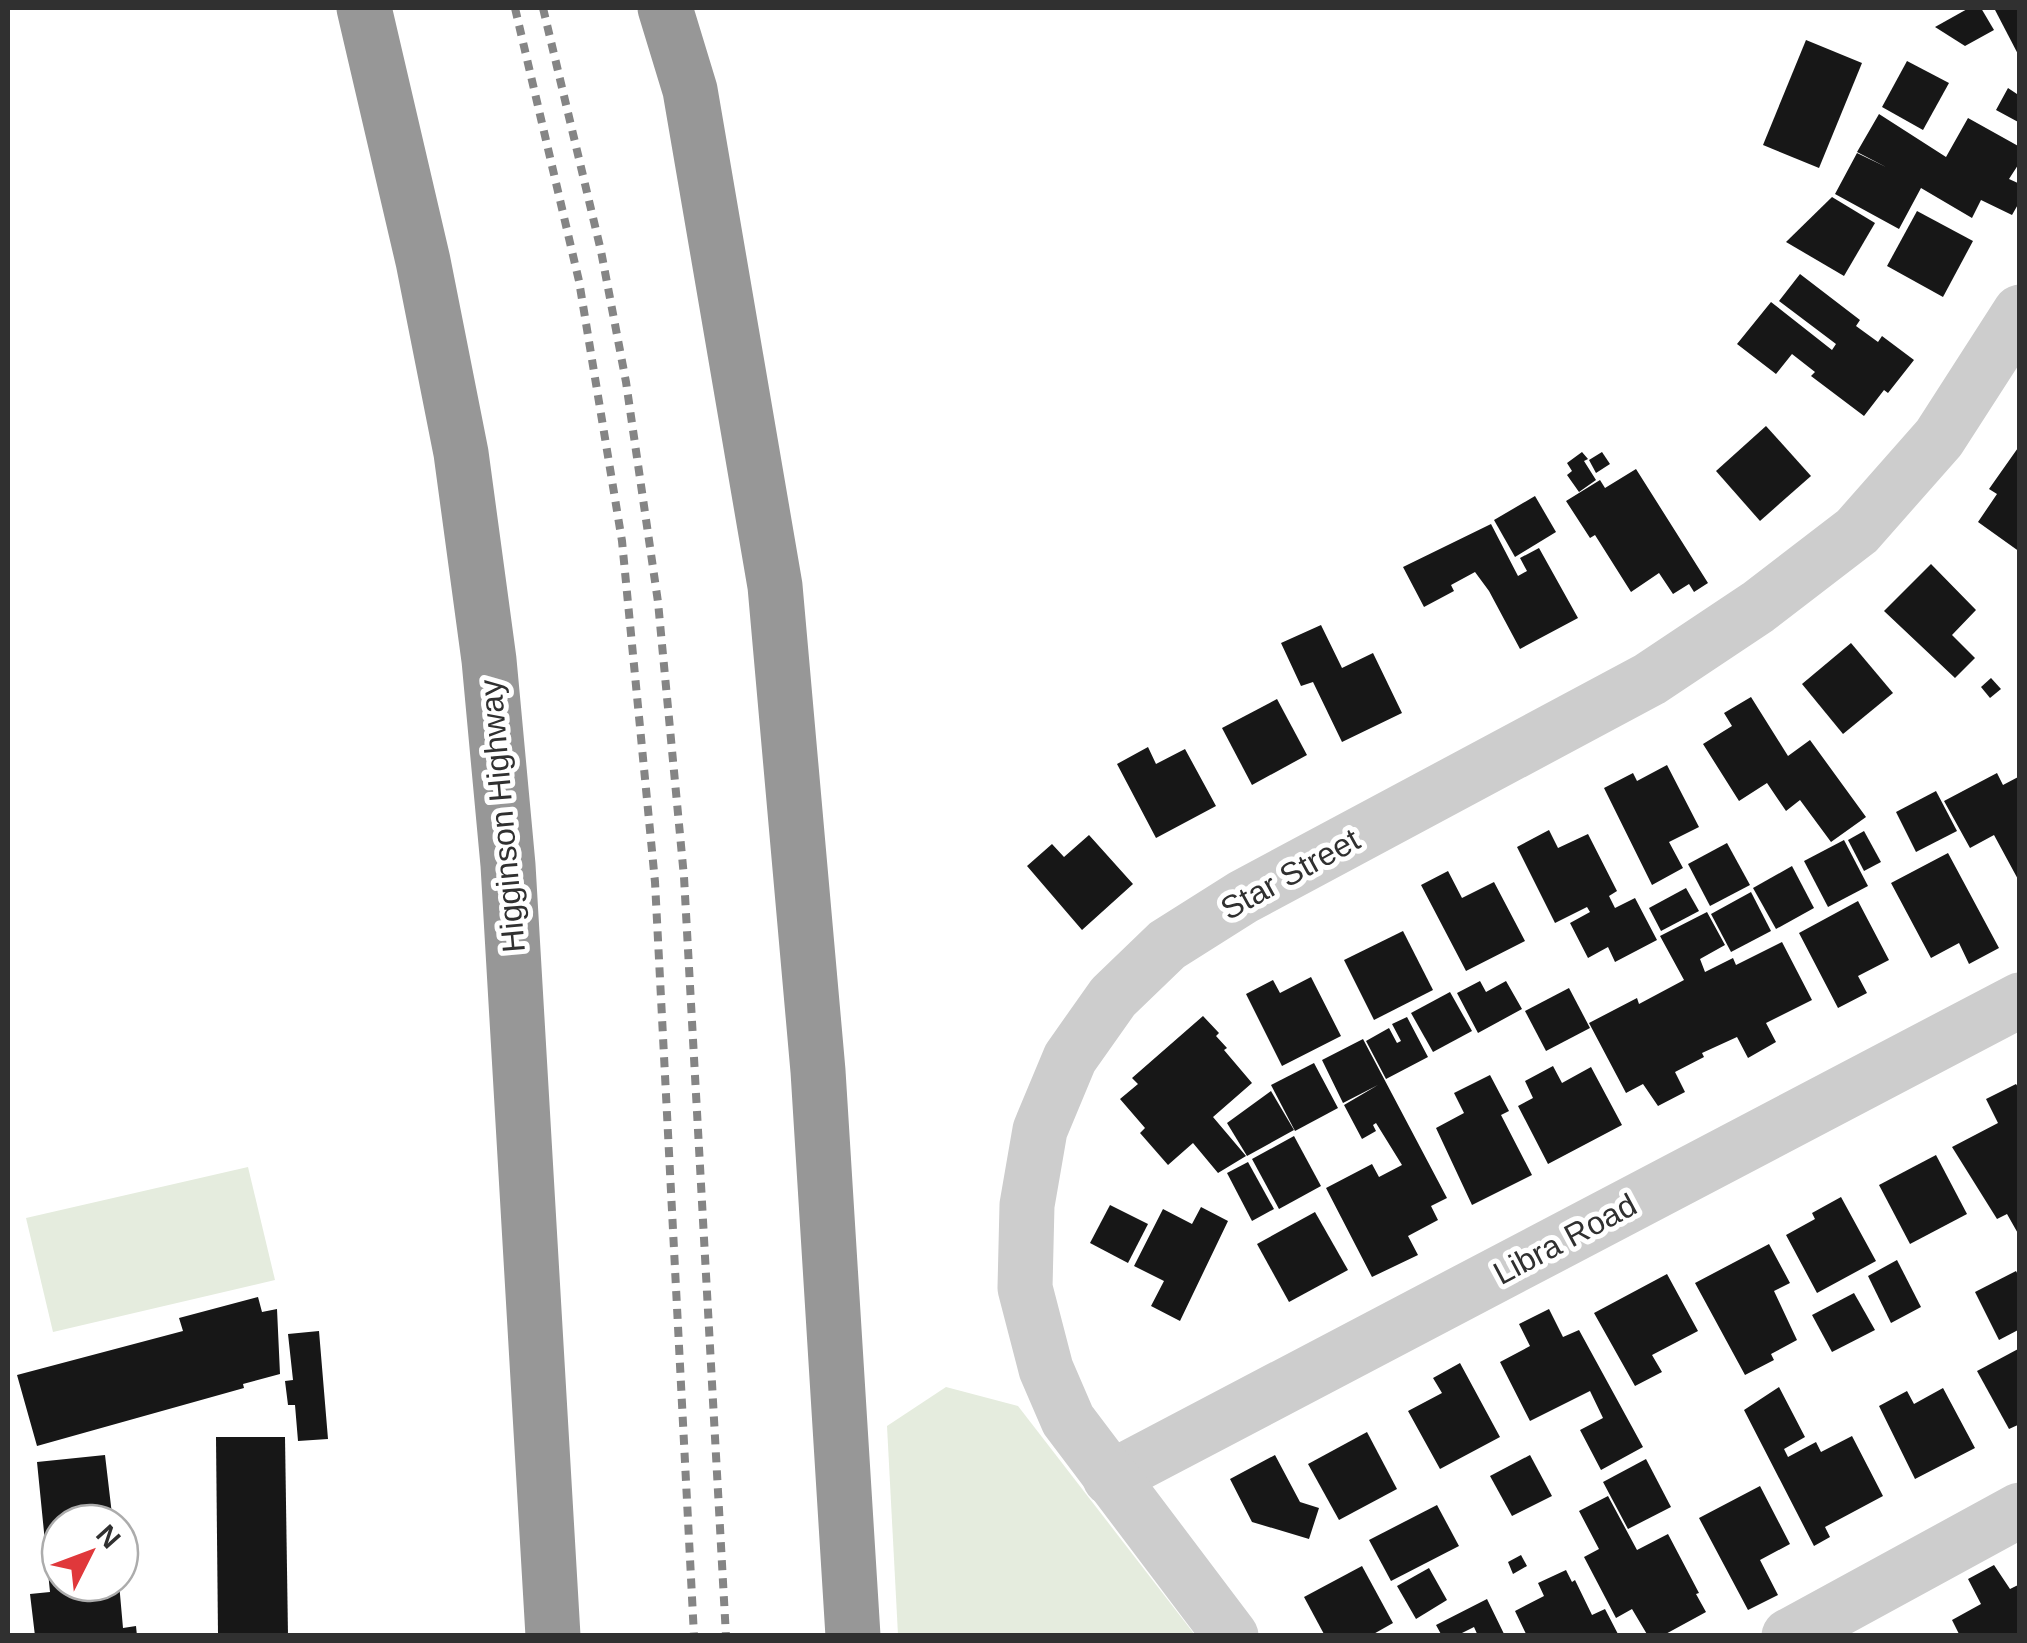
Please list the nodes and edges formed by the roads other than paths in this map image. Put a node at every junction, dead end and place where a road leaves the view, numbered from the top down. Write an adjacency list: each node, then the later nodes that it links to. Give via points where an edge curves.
1 (364, 8): 7 (highway, Higginson Highway, via 462,453 489,660 508,866)
2 (665, 8): 8 (highway, via 690,90 776,586 818,1071)
3 (2017, 323): 5 (street, Star Street, via 1940,438 1856,532 1758,606 1650,679 1244,896 1167,945 1113,997 1070,1058 1040,1130 1027,1205 1025,1288 1046,1369 1068,1420)
4 (2020, 1000): 5 (street, Libra Road)
5 (1110, 1478): 9 (street, Star Street)
6 (2020, 1510): 10 (street)
7 (553, 1636)
8 (853, 1636)
9 (1231, 1636)
10 (1789, 1636)

